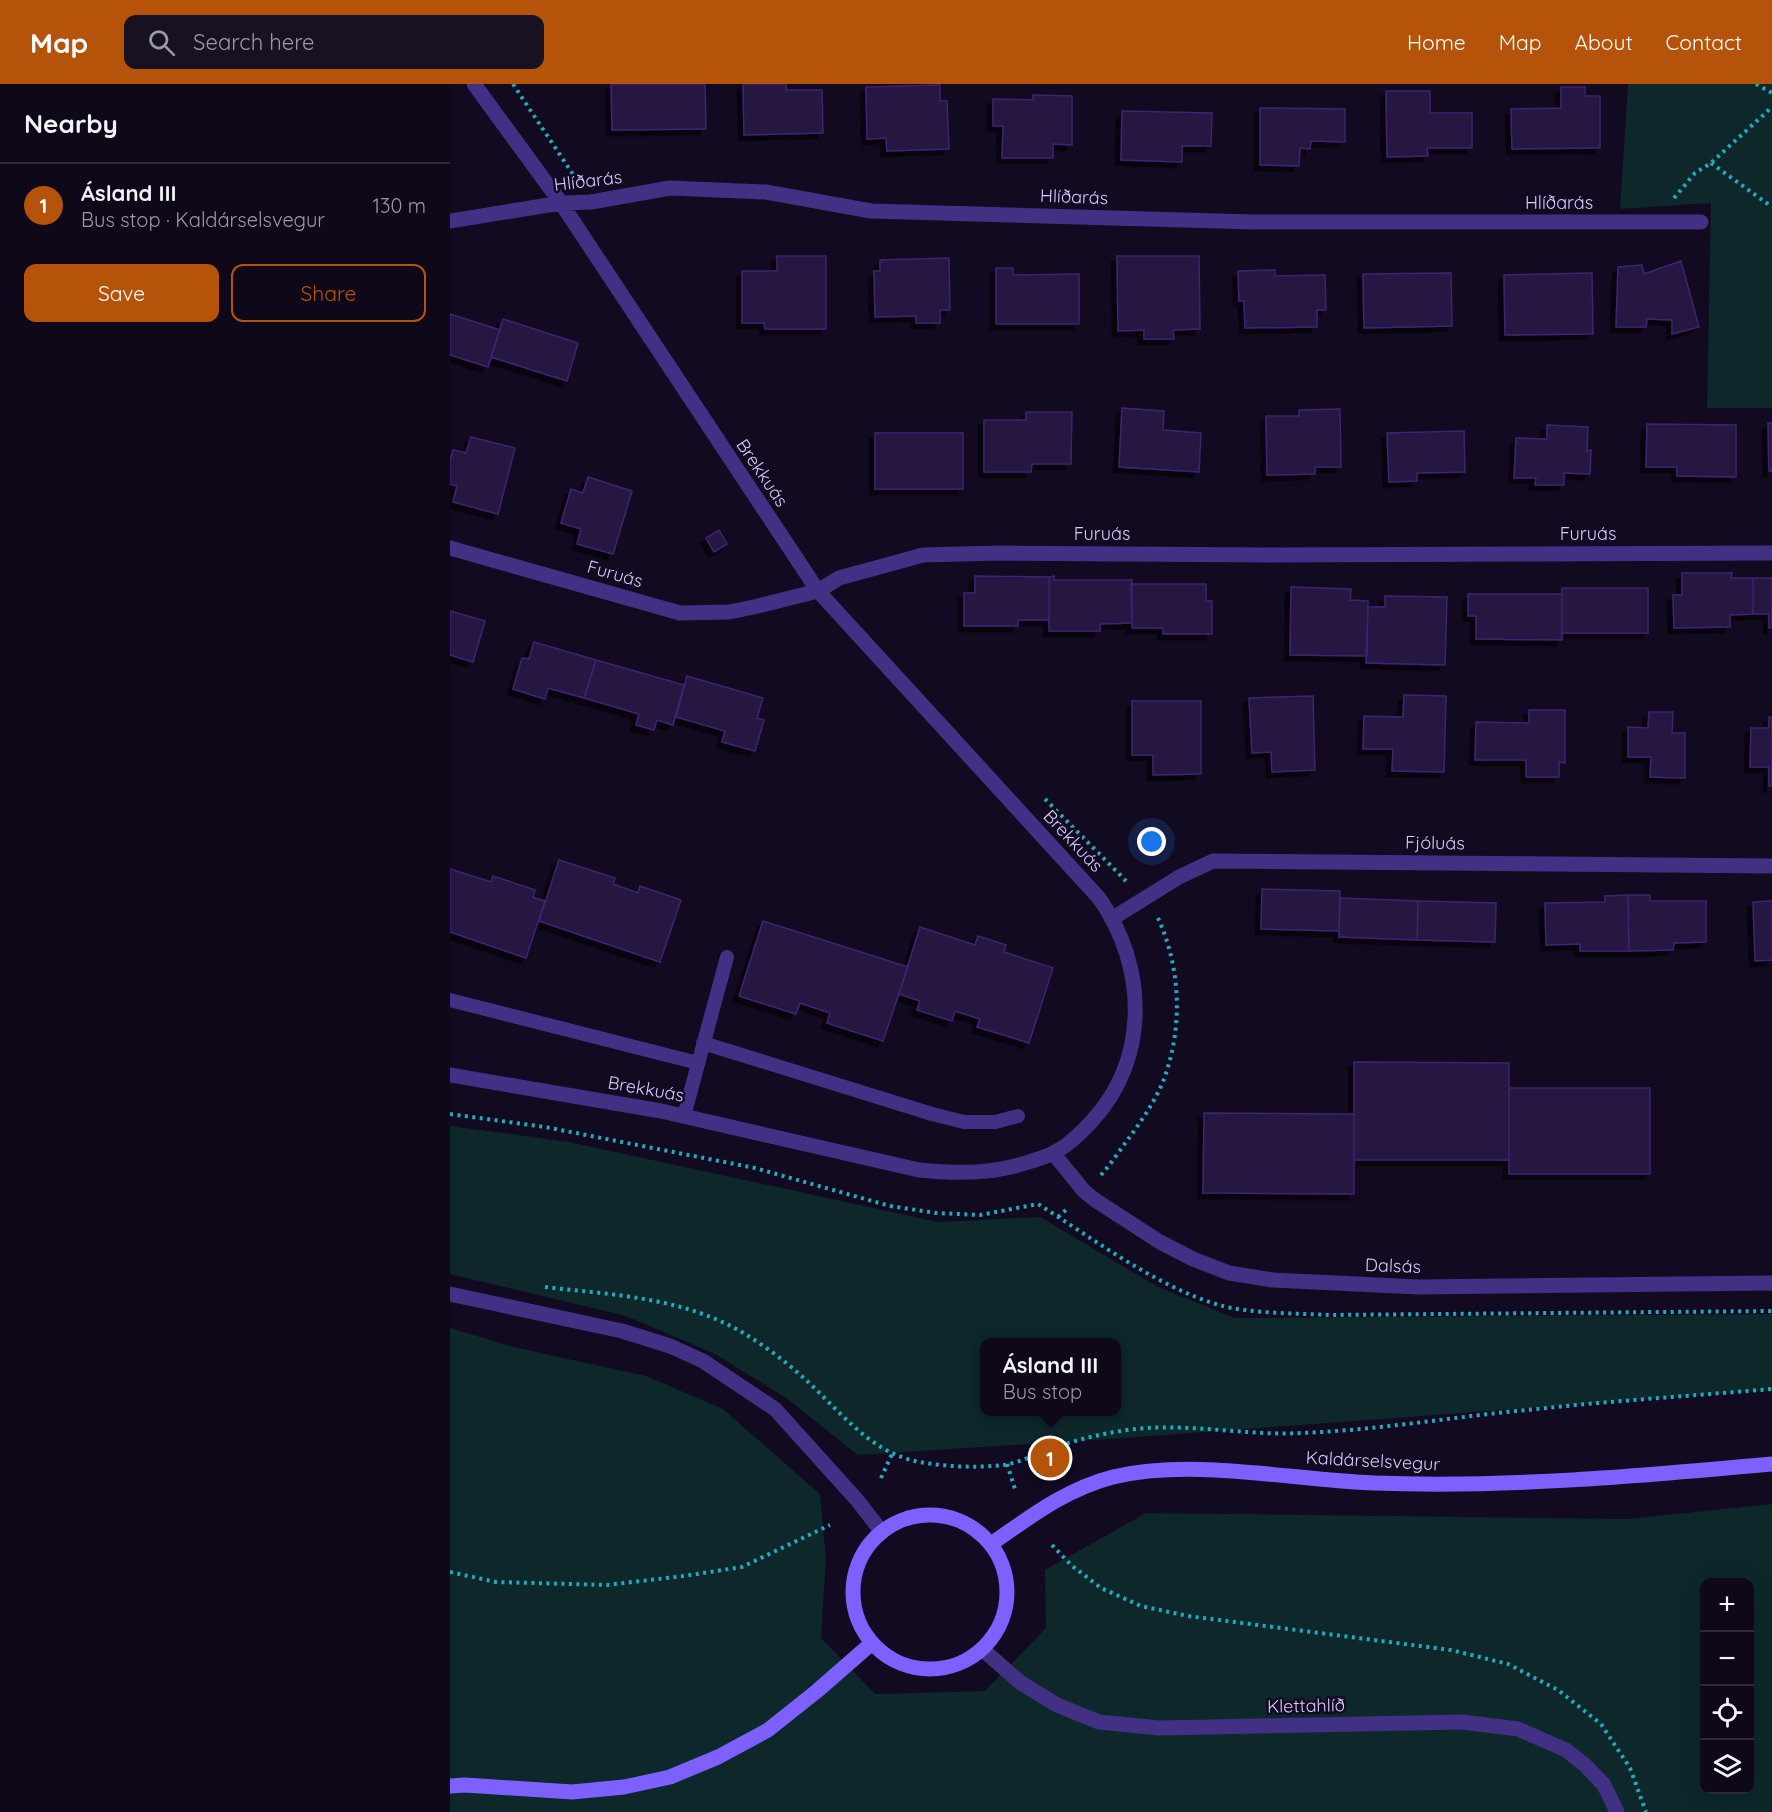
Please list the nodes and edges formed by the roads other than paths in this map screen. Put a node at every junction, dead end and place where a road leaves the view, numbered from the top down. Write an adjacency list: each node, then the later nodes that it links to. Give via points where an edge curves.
1 (474, 84): 2 (street, Brekkuás)
2 (561, 203): 3 (street, Hlíðarás); 4 (street, Hlíðarás, via 591,202 670,188 766,192 871,211 1254,222); 7 (street, Brekkuás)
3 (450, 221)
4 (1701, 222)
5 (450, 548): 7 (street, Furuás, via 680,613 729,612)
6 (1772, 553): 7 (street, Furuás, via 923,555 839,578)
7 (818, 591): 9 (street, Brekkuás, via 1099,898)
8 (1772, 866): 9 (street, Fjóluás, via 1213,861)
9 (1113, 918): 17 (street, Brekkuás, via 1131,967 1135,1006 1131,1053 1121,1081 1104,1108 1078,1136)
10 (727, 957): 12 (lane)
11 (450, 1000): 13 (lane)
12 (703, 1043): 13 (lane); 16 (lane, via 964,1122 995,1122)
13 (698, 1063): 15 (lane)
14 (450, 1075): 15 (street, Brekkuás)
15 (684, 1116): 17 (street, Brekkuás, via 947,1173 982,1173 1014,1167)
16 (1018, 1116)
17 (1053, 1153): 18 (street, Dalsás, via 1095,1200 1160,1242 1229,1273 1273,1280 1418,1287)
18 (1772, 1284)
19 (450, 1294): 21 (street, via 622,1331 703,1361 775,1409)
20 (1772, 1464): 22 (main road, Kaldárselsvegur, via 1487,1485 1152,1471 1074,1490)
21 (882, 1532): 22 (main road, via 899,1521 939,1515 976,1530); 23 (main road, via 867,1547 853,1585 857,1616)
22 (991, 1544): 24 (main road, via 1006,1579 1007,1598 1003,1617)
23 (872, 1643): 24 (main road, via 906,1665 926,1669 966,1661); 25 (main road, via 768,1730 670,1777 572,1792)
24 (982, 1649): 26 (street, Klettahlíð, via 1030,1688 1099,1722 1159,1728 1462,1722 1518,1730 1566,1750 1586,1766 1604,1785)
25 (450, 1786)
26 (1617, 1812)

